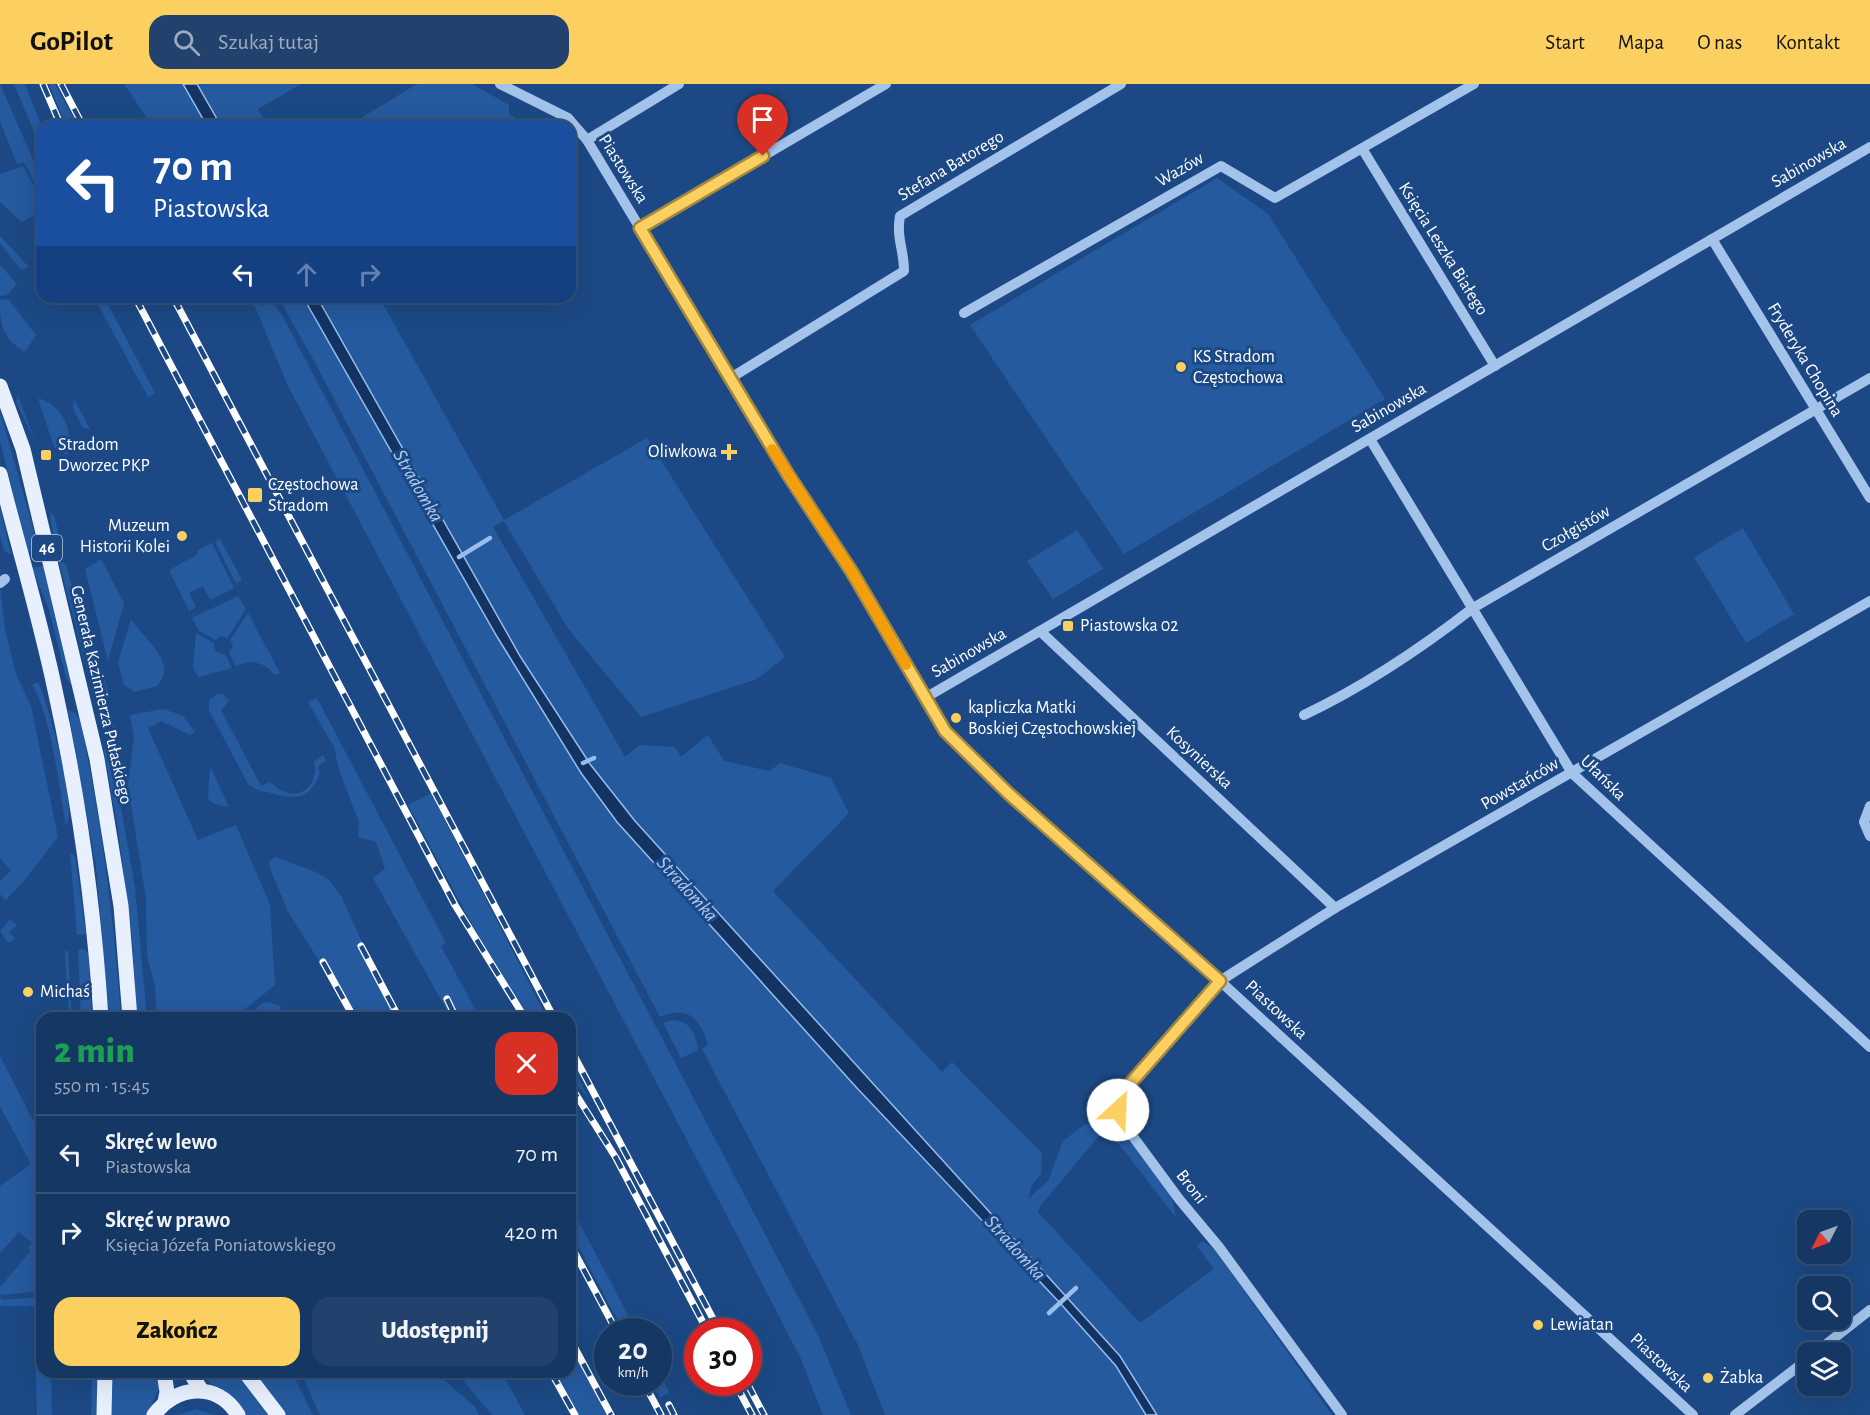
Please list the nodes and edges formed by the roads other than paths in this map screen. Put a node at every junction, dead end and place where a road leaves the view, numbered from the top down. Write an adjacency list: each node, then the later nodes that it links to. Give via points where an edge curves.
1 (500, 84): 6 (street, Piastowska)
2 (679, 84): 9 (street)
3 (886, 84): 12 (street)
4 (1121, 84): 17 (street, Stefana Batorego, via 900,216 896,233 904,251 904,271)
5 (1474, 84): 11 (street, Wazów)
6 (516, 88): 7 (street, Piastowska)
7 (570, 120)
8 (576, 127): 9 (street, Piastowska)
9 (587, 140): 12 (street, Piastowska)
10 (1870, 147): 13 (street, Sabinowska)
11 (1363, 150): 14 (street, Wazów, via 1275,198 1221,165); 15 (street, Księcia Leszka Białego)
12 (640, 228): 17 (street, Piastowska)
13 (1712, 239): 15 (street, Sabinowska); 19 (street, Fryderyka Chopina)
14 (964, 314)
15 (1495, 366): 20 (street, Sabinowska)
16 (1870, 378): 19 (street, Czołgistów)
17 (729, 379): 26 (street, Piastowska, via 852,572)
18 (0, 386): 34 (main road, Generała Kazimierza Pułaskiego / 46, via 22,449 97,759 121,906)
19 (1816, 411): 22 (street, Fryderyka Chopina); 24 (street, Czołgistów)
20 (1370, 438): 24 (street, Ułańska); 25 (street, Sabinowska)
21 (0, 474): 33 (main road, 46, via 55,687 67,750 91,894)
22 (1870, 498)
23 (1870, 601): 28 (street, Powstańców)
24 (1473, 608): 27 (street, Czołgistów, via 1349,693); 28 (street, Ułańska)
25 (1040, 631): 26 (street, Sabinowska); 31 (street, Kosynierska)
26 (925, 698): 32 (street, Piastowska, via 945,731 969,756)
27 (1304, 715)
28 (1572, 773): 31 (street, Powstańców); 35 (street, Ułańska)
29 (1870, 806): 30 (street, via 1864,822)
30 (1870, 836)
31 (1335, 908): 32 (street, Powstańców)
32 (1220, 981): 49 (street, Broni, via 1122,1093 1118,1110 1123,1123); 50 (street, Piastowska)
33 (101, 1012)
34 (130, 1012)
35 (1870, 1047)
36 (1870, 1310): 37 (street)
37 (1829, 1342)
38 (1797, 1367): 51 (street)
39 (105, 1378): 45 (main road)
40 (165, 1378): 44 (main road)
41 (194, 1378): 43 (main road)
42 (250, 1378): 48 (main road)
43 (201, 1390): 44 (main road, via 186,1391); 47 (main road, via 224,1399)
44 (165, 1402): 46 (main road)
45 (104, 1415)
46 (154, 1415)
47 (238, 1415)
48 (278, 1415)
49 (1342, 1415)
50 (1693, 1415)
51 (1735, 1415)

